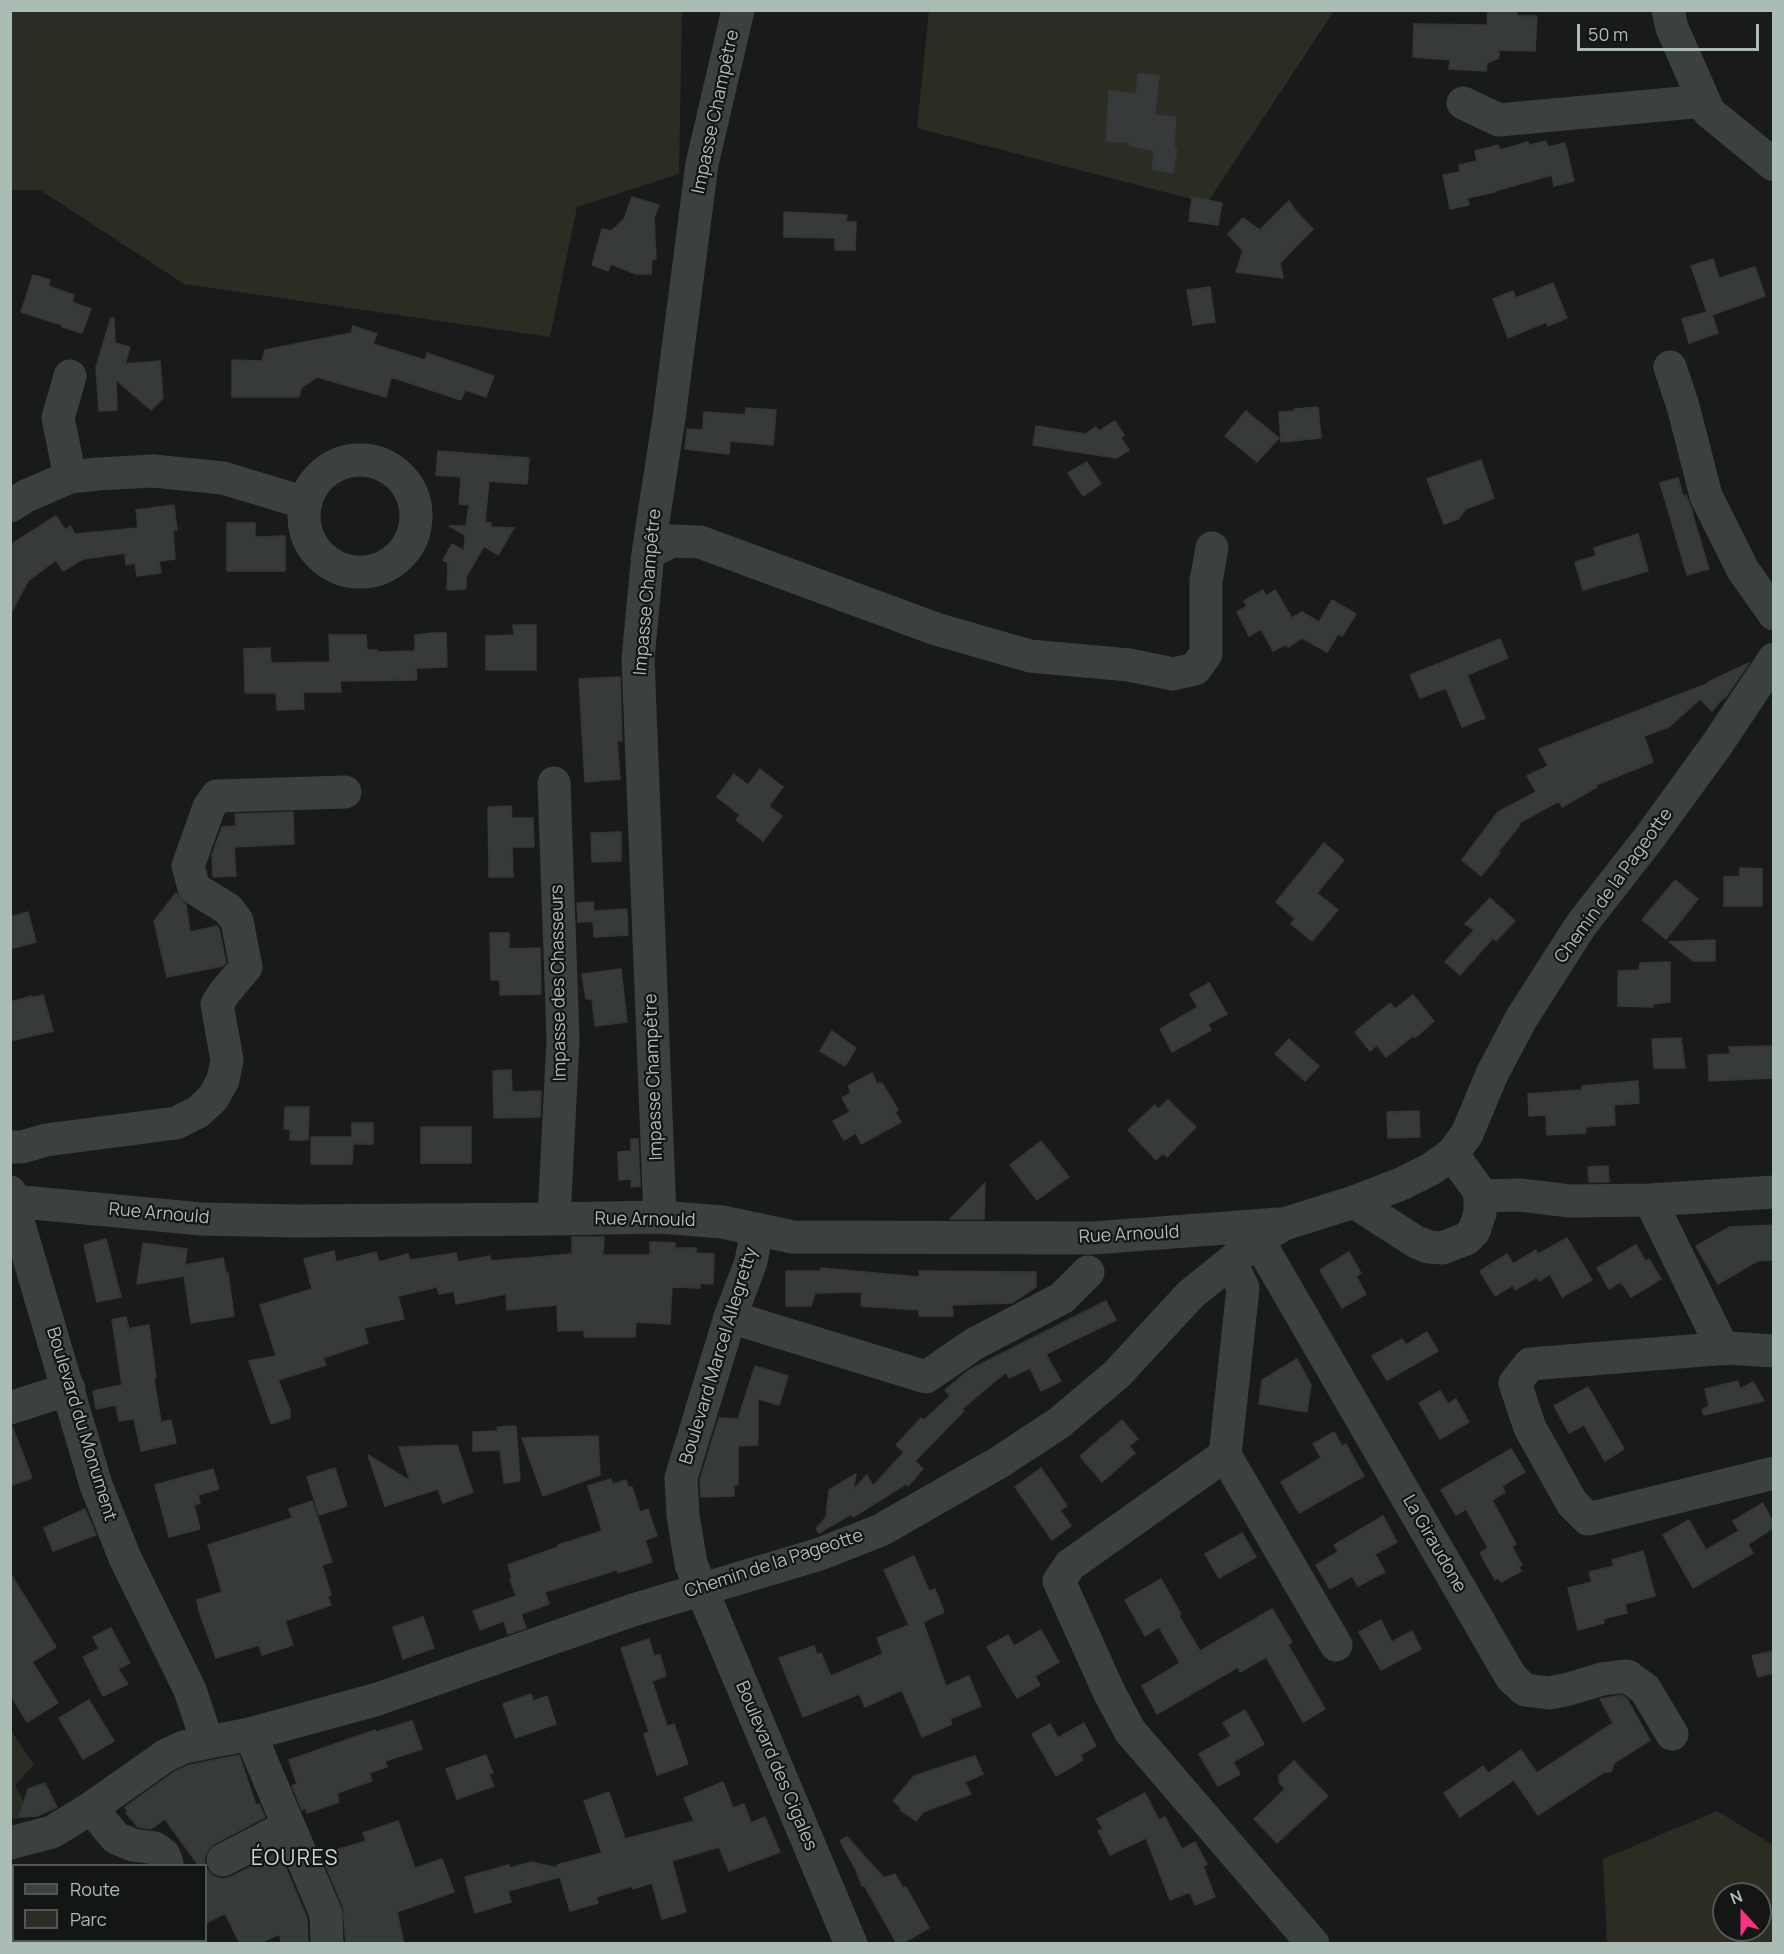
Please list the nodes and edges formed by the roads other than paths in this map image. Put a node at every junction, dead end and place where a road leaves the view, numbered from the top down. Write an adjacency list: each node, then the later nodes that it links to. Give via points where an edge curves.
1 (738, 10): 12 (street, Impasse Champêtre, via 702,164)
2 (1668, 10): 3 (street)
3 (1704, 101): 4 (street, via 1499,120); 5 (street, via 1709,112)
4 (1463, 103)
5 (1770, 156)
6 (1670, 367): 13 (street, via 1706,496 1743,570)
7 (70, 376): 8 (street, via 58,418)
8 (70, 477): 9 (street, via 153,471 223,478); 10 (street)
9 (306, 503)
10 (10, 506)
11 (1212, 548): 12 (street, via 1206,581 1206,654 1195,669 1173,674 1030,656 936,629 700,542 672,541)
12 (648, 553): 24 (street, Impasse Champêtre, via 638,659)
13 (1773, 614)
14 (1773, 659): 18 (street, Chemin de la Pageotte, via 1718,743 1581,925 1521,1019 1467,1134)
15 (554, 783): 25 (street, Impasse des Chasseurs, via 563,1039)
16 (345, 792): 17 (street, via 216,796 209,807 188,866 194,888 228,909 237,921 246,967 217,1004 227,1060 223,1080 213,1098 198,1112 176,1123)
17 (10, 1147)
18 (1452, 1154): 20 (street); 23 (street, Chemin de la Pageotte, via 1401,1184)
19 (1773, 1192): 22 (street)
20 (1480, 1196): 22 (street); 23 (street, via 1474,1231 1466,1239 1442,1248 1416,1242)
21 (11, 1197): 25 (street, Rue Arnould, via 201,1219); 33 (street, Boulevard du Monument)
22 (1650, 1200): 31 (street)
23 (1354, 1202): 27 (street, Chemin de la Pageotte)
24 (660, 1217): 25 (street, Rue Arnould); 26 (street, Rue Arnould)
25 (554, 1219)
26 (758, 1229): 27 (street, Rue Arnould, via 793,1237 1093,1238); 30 (street, Boulevard Marcel Allegretty, via 751,1262)
27 (1271, 1232): 28 (street, Chemin de la Pageotte); 40 (street, La Giraudone, via 1511,1677 1525,1690 1549,1693 1627,1676 1645,1689)
28 (1231, 1263): 35 (street, via 1243,1288); 37 (street, Chemin de la Pageotte, via 1191,1294 1117,1374 1059,1423 998,1463 881,1530 820,1554)
29 (1088, 1272): 30 (street, via 1062,1298 974,1344 918,1389)
30 (730, 1317): 37 (street, Boulevard Marcel Allegretty, via 681,1478 691,1564)
31 (1723, 1349): 32 (street); 36 (street, via 1530,1364 1515,1383 1530,1428 1572,1503 1588,1519)
32 (1773, 1351)
33 (69, 1389): 34 (street); 41 (street, Boulevard du Monument, via 96,1485 125,1558 190,1690)
34 (10, 1408)
35 (1225, 1455): 38 (street); 49 (street, via 1070,1565 1059,1581 1130,1731)
36 (1773, 1473)
37 (701, 1588): 39 (street, Chemin de la Pageotte, via 378,1699); 48 (street, Boulevard des Cigales)
38 (1336, 1645)
39 (250, 1734): 41 (street, Chemin de la Pageotte); 43 (street)
40 (1672, 1734)
41 (207, 1741): 42 (street, Chemin de la Pageotte, via 171,1753)
42 (91, 1808): 44 (street, Chemin de la Pageotte, via 52,1832); 46 (street, via 116,1838 155,1848)
43 (288, 1826): 45 (street); 47 (street, via 326,1914)
44 (10, 1843)
45 (223, 1860)
46 (167, 1863)
47 (327, 1944)
48 (851, 1944)
49 (1313, 1944)

